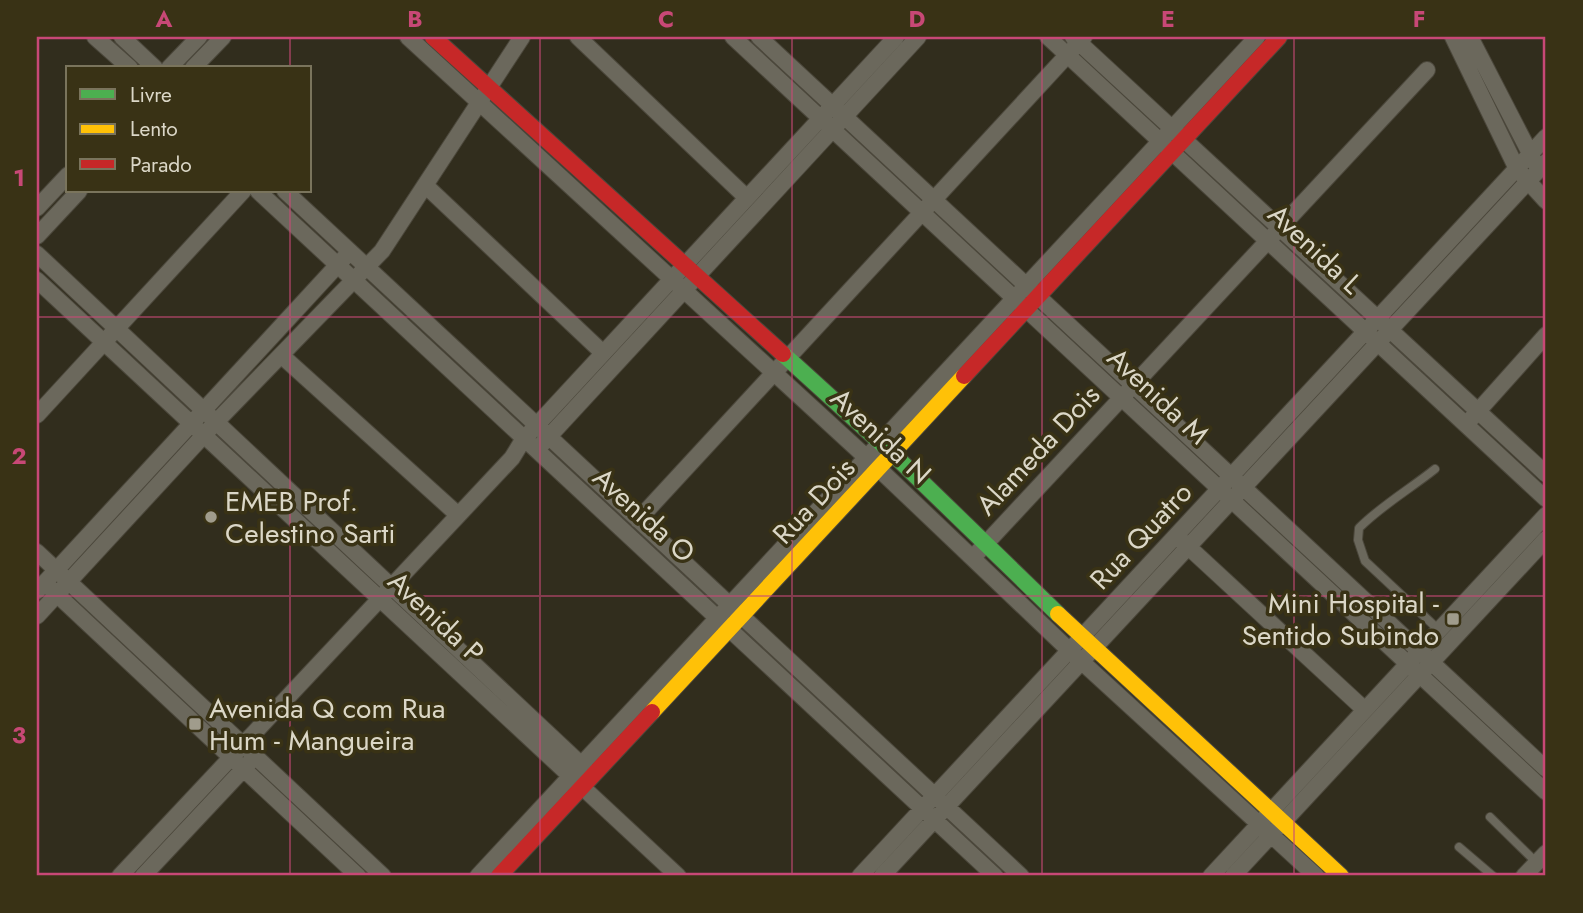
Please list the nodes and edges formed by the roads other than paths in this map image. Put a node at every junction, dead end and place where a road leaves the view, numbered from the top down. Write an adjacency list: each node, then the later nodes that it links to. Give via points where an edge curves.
1 (95, 37): 20 (street)
2 (122, 37): 21 (street)
3 (199, 37): 22 (street)
4 (223, 37): 23 (street)
5 (408, 37): 26 (street, Avenida N)
6 (433, 37): 25 (street, Avenida N)
7 (522, 37): 25 (street)
8 (578, 37): 41 (street)
9 (733, 37): 28 (street, Avenida M)
10 (759, 37): 27 (street, Avenida M)
11 (896, 37): 27 (street)
12 (918, 37): 27 (street)
13 (1048, 37): 19 (street, Avenida L)
14 (1257, 37): 30 (street, Rua Dois)
15 (1279, 37): 30 (street, Rua Dois)
16 (1453, 37): 32 (street)
17 (1470, 37): 31 (street)
18 (1079, 39): 19 (street); 30 (street, Avenida L)
19 (1068, 55): 30 (street, Avenida L); 42 (street)
20 (128, 66)
21 (153, 66)
22 (171, 66)
23 (195, 66)
24 (1427, 70): 47 (street, Alameda Dois)
25 (488, 89): 26 (street); 50 (street, Avenida N)
26 (479, 103): 36 (street); 54 (street, Avenida N)
27 (838, 111): 28 (street); 42 (street, Avenida M)
28 (826, 124): 41 (street); 45 (street, Avenida M); 52 (street)
29 (1546, 137): 31 (street, Rua Quatro)
30 (1172, 140): 47 (street, Avenida L); 57 (street, Rua Dois)
31 (1529, 156): 32 (street, Rua Quatro); 33 (street)
32 (1517, 169): 35 (street); 59 (street, Rua Quatro)
33 (1544, 169): 35 (street, Rua Quatro)
34 (66, 177): 44 (street)
35 (1528, 183): 43 (street); 59 (street, Rua Quatro)
36 (425, 186): 51 (street, via 394,234); 64 (street)
37 (78, 192): 46 (street)
38 (242, 192): 60 (street)
39 (259, 192): 49 (street, Avenida O)
40 (286, 192): 49 (street, Avenida O)
41 (747, 198): 50 (street)
42 (934, 199): 45 (street); 57 (street, Avenida M)
43 (1546, 201)
44 (37, 208)
45 (922, 212): 57 (street, Avenida M); 66 (street)
46 (37, 236)
47 (1275, 236): 59 (street, Avenida L); 62 (street, Avenida L); 68 (street, Alameda Dois)
48 (37, 254): 55 (street, Avenida P)
49 (344, 259): 51 (street, Avenida O); 70 (street)
50 (684, 265): 52 (street, Avenida N); 54 (street)
51 (360, 274): 65 (street); 76 (street, Avenida O); 79 (street, Avenida O)
52 (697, 276): 56 (street); 66 (street, Avenida N)
53 (37, 280): 58 (street, Avenida P)
54 (671, 280): 56 (street, Avenida N); 64 (street)
55 (69, 285): 58 (street); 60 (street, Avenida P)
56 (684, 291): 67 (street, Avenida N); 78 (street)
57 (1027, 297): 68 (street, Avenida M); 69 (street, Avenida M); 80 (street, Rua Dois)
58 (57, 298): 63 (street, Avenida P)
59 (1384, 326): 62 (street, Rua Quatro); 71 (street, Avenida L)
60 (114, 328): 63 (street); 70 (street, Avenida P)
61 (1546, 335): 71 (street)
62 (1372, 338): 75 (street, Avenida L); 84 (street, Rua Quatro)
63 (102, 341): 72 (street); 74 (street, Avenida P)
64 (603, 353): 76 (street)
65 (281, 355): 73 (street); 86 (street)
66 (787, 358): 67 (street); 80 (street, Avenida N)
67 (774, 373): 81 (street, Avenida N); 88 (street)
68 (1134, 386): 69 (street, Alameda Dois); 84 (street, Avenida M)
69 (1123, 398): 84 (street, Avenida M); 91 (street, Alameda Dois)
70 (203, 409): 73 (street, Avenida P); 74 (street)
71 (1478, 411): 75 (street); 83 (street, Avenida L)
72 (37, 415)
73 (216, 422): 77 (street); 95 (street, Avenida P)
74 (190, 423): 77 (street, Avenida P); 94 (street)
75 (1466, 424): 85 (street, Avenida L)
76 (536, 425): 78 (street, Avenida O); 79 (street)
77 (204, 435): 96 (street); 97 (street, Avenida P)
78 (549, 437): 79 (street); 88 (street, Avenida O)
79 (528, 445): 86 (street); 100 (street, Avenida O)
80 (887, 449): 81 (street, Rua Dois); 91 (street, Avenida N)
81 (873, 463): 93 (street, Avenida N); 98 (street, Rua Dois)
82 (1435, 469): 102 (lane, via 1373,514 1359,528 1359,540 1365,561)
83 (1546, 474)
84 (1231, 490): 90 (street, Rua Quatro); 105 (street, Avenida M)
85 (1546, 499)
86 (457, 514): 95 (street)
87 (1546, 515): 102 (street)
88 (638, 520): 98 (street, Avenida O)
89 (1546, 539): 105 (street)
90 (1182, 541): 103 (street, Rua Quatro); 108 (street)
91 (986, 545): 93 (street, Alameda Dois); 103 (street, Avenida N)
92 (37, 552): 94 (street)
93 (973, 558): 104 (street, Avenida N)
94 (43, 580): 96 (street)
95 (392, 587): 97 (street); 106 (street, Avenida P)
96 (62, 588): 99 (street); 109 (street); 110 (street)
97 (380, 600): 107 (street, Avenida P); 109 (street)
98 (736, 611): 100 (street, Rua Dois); 101 (street, Rua Dois); 114 (street, Avenida O)
99 (37, 616)
100 (718, 618): 101 (street, Avenida O); 112 (street, Rua Dois)
101 (731, 629): 112 (street, Rua Dois); 115 (street, Avenida O)
102 (1440, 631): 105 (street)
103 (1089, 643): 104 (street, Rua Quatro); 116 (street, Avenida N)
104 (1076, 656): 114 (street, Rua Quatro); 119 (street, Avenida N)
105 (1419, 664): 108 (street); 111 (street, Avenida M); 113 (street, Avenida M); 116 (street)
106 (488, 677): 107 (street); 112 (street, Avenida P)
107 (476, 690): 112 (street, Avenida P)
108 (1365, 710): 116 (street)
109 (243, 744): 110 (street)
110 (244, 761): 118 (street); 120 (street); 123 (street); 124 (street)
111 (1546, 769)
112 (582, 777): 127 (street, Rua Dois); 128 (street, Rua Dois); 129 (street, Avenida P)
113 (1546, 792)
114 (941, 801): 115 (street, Rua Quatro); 133 (street, Avenida O)
115 (929, 815): 130 (street, Rua Quatro); 131 (street, Rua Quatro); 132 (street, Avenida O)
116 (1277, 817): 119 (street); 137 (street, Avenida N)
117 (1490, 817): 122 (lane)
118 (321, 819): 120 (street); 126 (street)
119 (1265, 829): 134 (street); 135 (street); 136 (street, Avenida N)
120 (310, 831): 125 (street)
121 (1460, 848): 138 (lane)
122 (1544, 867): 139 (street)
123 (120, 876)
124 (143, 876)
125 (358, 876)
126 (383, 876)
127 (478, 876)
128 (499, 876)
129 (678, 876)
130 (860, 876)
131 (882, 876)
132 (995, 876)
133 (1021, 876)
134 (1211, 876)
135 (1233, 876)
136 (1316, 876)
137 (1341, 876)
138 (1493, 876)
139 (1524, 876)

